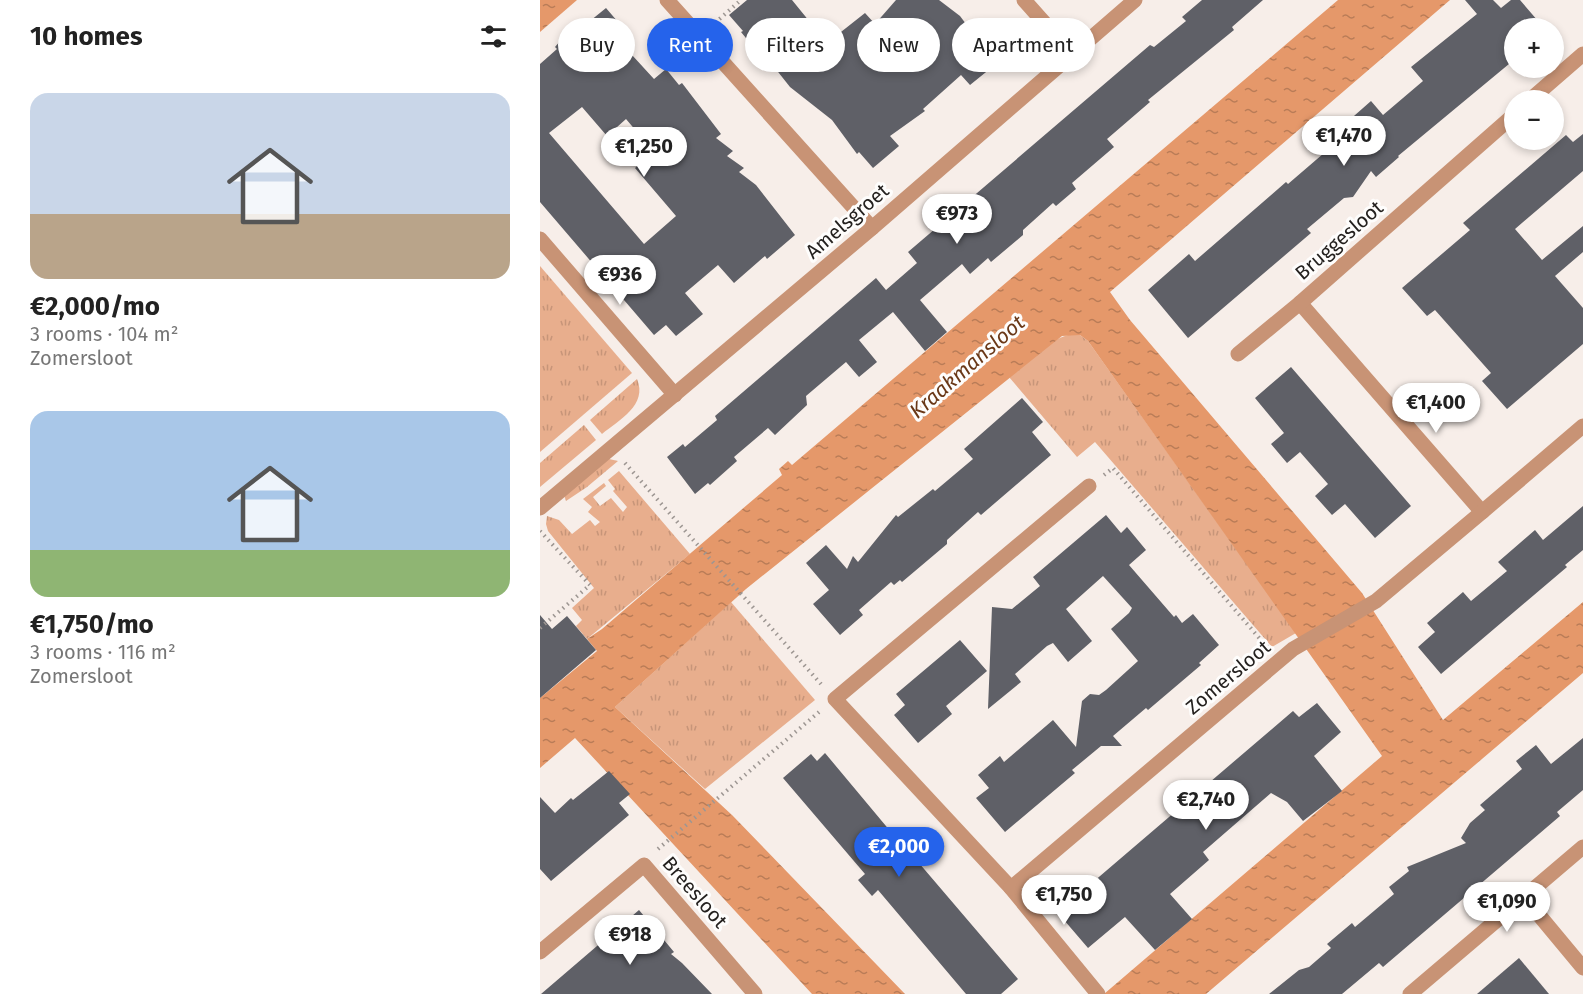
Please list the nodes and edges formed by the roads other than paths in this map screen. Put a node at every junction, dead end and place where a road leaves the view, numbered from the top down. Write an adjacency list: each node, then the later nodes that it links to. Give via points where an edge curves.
1 (667, 0): 10 (street)
2 (1024, 0): 4 (street)
3 (1135, 0): 5 (street, Amelsgroet)
4 (1040, 18)
5 (1095, 34)
6 (1583, 54): 8 (street)
7 (1051, 72): 10 (street, Amelsgroet)
8 (1542, 90)
9 (1504, 124): 12 (street, Bruggesloot)
10 (872, 228): 14 (street, Amelsgroet)
11 (540, 239): 14 (street)
12 (1300, 303): 13 (street, Bruggesloot); 18 (street, Bruggesloot)
13 (1238, 354)
14 (675, 395): 17 (street, Amelsgroet)
15 (1583, 426): 18 (street)
16 (1089, 486): 20 (street, via 835,699)
17 (540, 508)
18 (1482, 512): 20 (street, Zomersloot, via 1376,601 1293,649)
19 (1583, 847): 21 (street)
20 (1011, 888): 24 (street)
21 (1524, 897): 23 (street); 26 (street)
22 (540, 952): 25 (street, Breesloot, via 644,865)
23 (1583, 968)
24 (1094, 990)
25 (755, 994)
26 (1410, 994)

